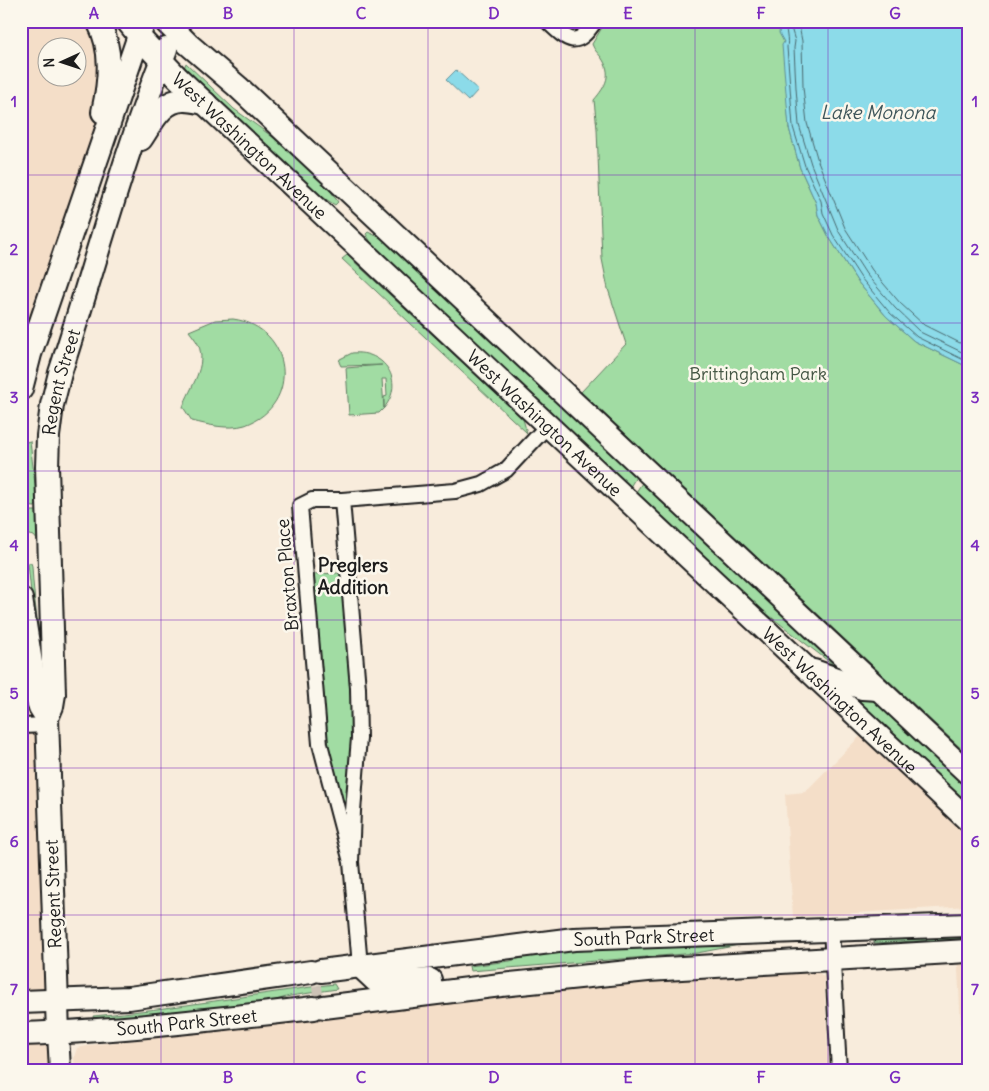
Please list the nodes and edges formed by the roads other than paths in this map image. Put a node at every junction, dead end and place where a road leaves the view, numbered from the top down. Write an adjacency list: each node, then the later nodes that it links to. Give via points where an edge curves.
1 (98, 21): 9 (main road, via 108,44 108,92)
2 (546, 21): 3 (street, via 570,39 587,34)
3 (595, 21)
4 (171, 24): 6 (main road, Regent Street); 15 (main road, West Washington Avenue)
5 (136, 26): 6 (main road, West Washington Avenue); 9 (main road, Regent Street)
6 (161, 60): 7 (main road, West Washington Avenue); 8 (main road, Regent Street)
7 (205, 104): 8 (main road, via 186,100 168,104 158,113); 11 (main road, West Washington Avenue)
8 (123, 167): 16 (main road, Regent Street, via 52,405 47,467 54,694)
9 (80, 210): 10 (main road, Regent Street)
10 (21, 389)
11 (548, 426): 12 (street, via 506,470 475,486 454,491); 14 (main road, West Washington Avenue)
12 (342, 500): 20 (street, Braxton Place, via 359,728); 20 (street, Braxton Place, via 312,500 300,506 320,744)
13 (21, 599): 16 (main road, Regent Street, via 36,695)
14 (806, 668): 15 (main road, via 862,688); 19 (main road, West Washington Avenue)
15 (878, 689): 18 (main road, West Washington Avenue)
16 (48, 721): 17 (street); 27 (main road, Regent Street)
17 (21, 726)
18 (968, 774)
19 (968, 820)
20 (351, 862): 25 (street, Braxton Place)
21 (966, 924): 22 (main road, South Park Street)
22 (831, 928): 24 (street); 25 (main road, South Park Street, via 574,939)
23 (968, 950): 24 (main road, South Park Street)
24 (833, 959): 26 (main road, South Park Street, via 648,970); 33 (street)
25 (360, 966): 26 (main road, via 376,981 465,978); 27 (main road, South Park Street, via 129,998); 29 (main road, via 355,988)
26 (501, 985): 29 (main road, South Park Street)
27 (57, 1000): 28 (main road, South Park Street); 30 (main road, Regent Street)
28 (21, 1002)
29 (319, 1002): 30 (main road, South Park Street, via 298,999 275,1006 263,1014)
30 (58, 1033): 31 (main road, South Park Street); 32 (main road, Regent Street)
31 (21, 1034)
32 (60, 1070)
33 (839, 1070)

